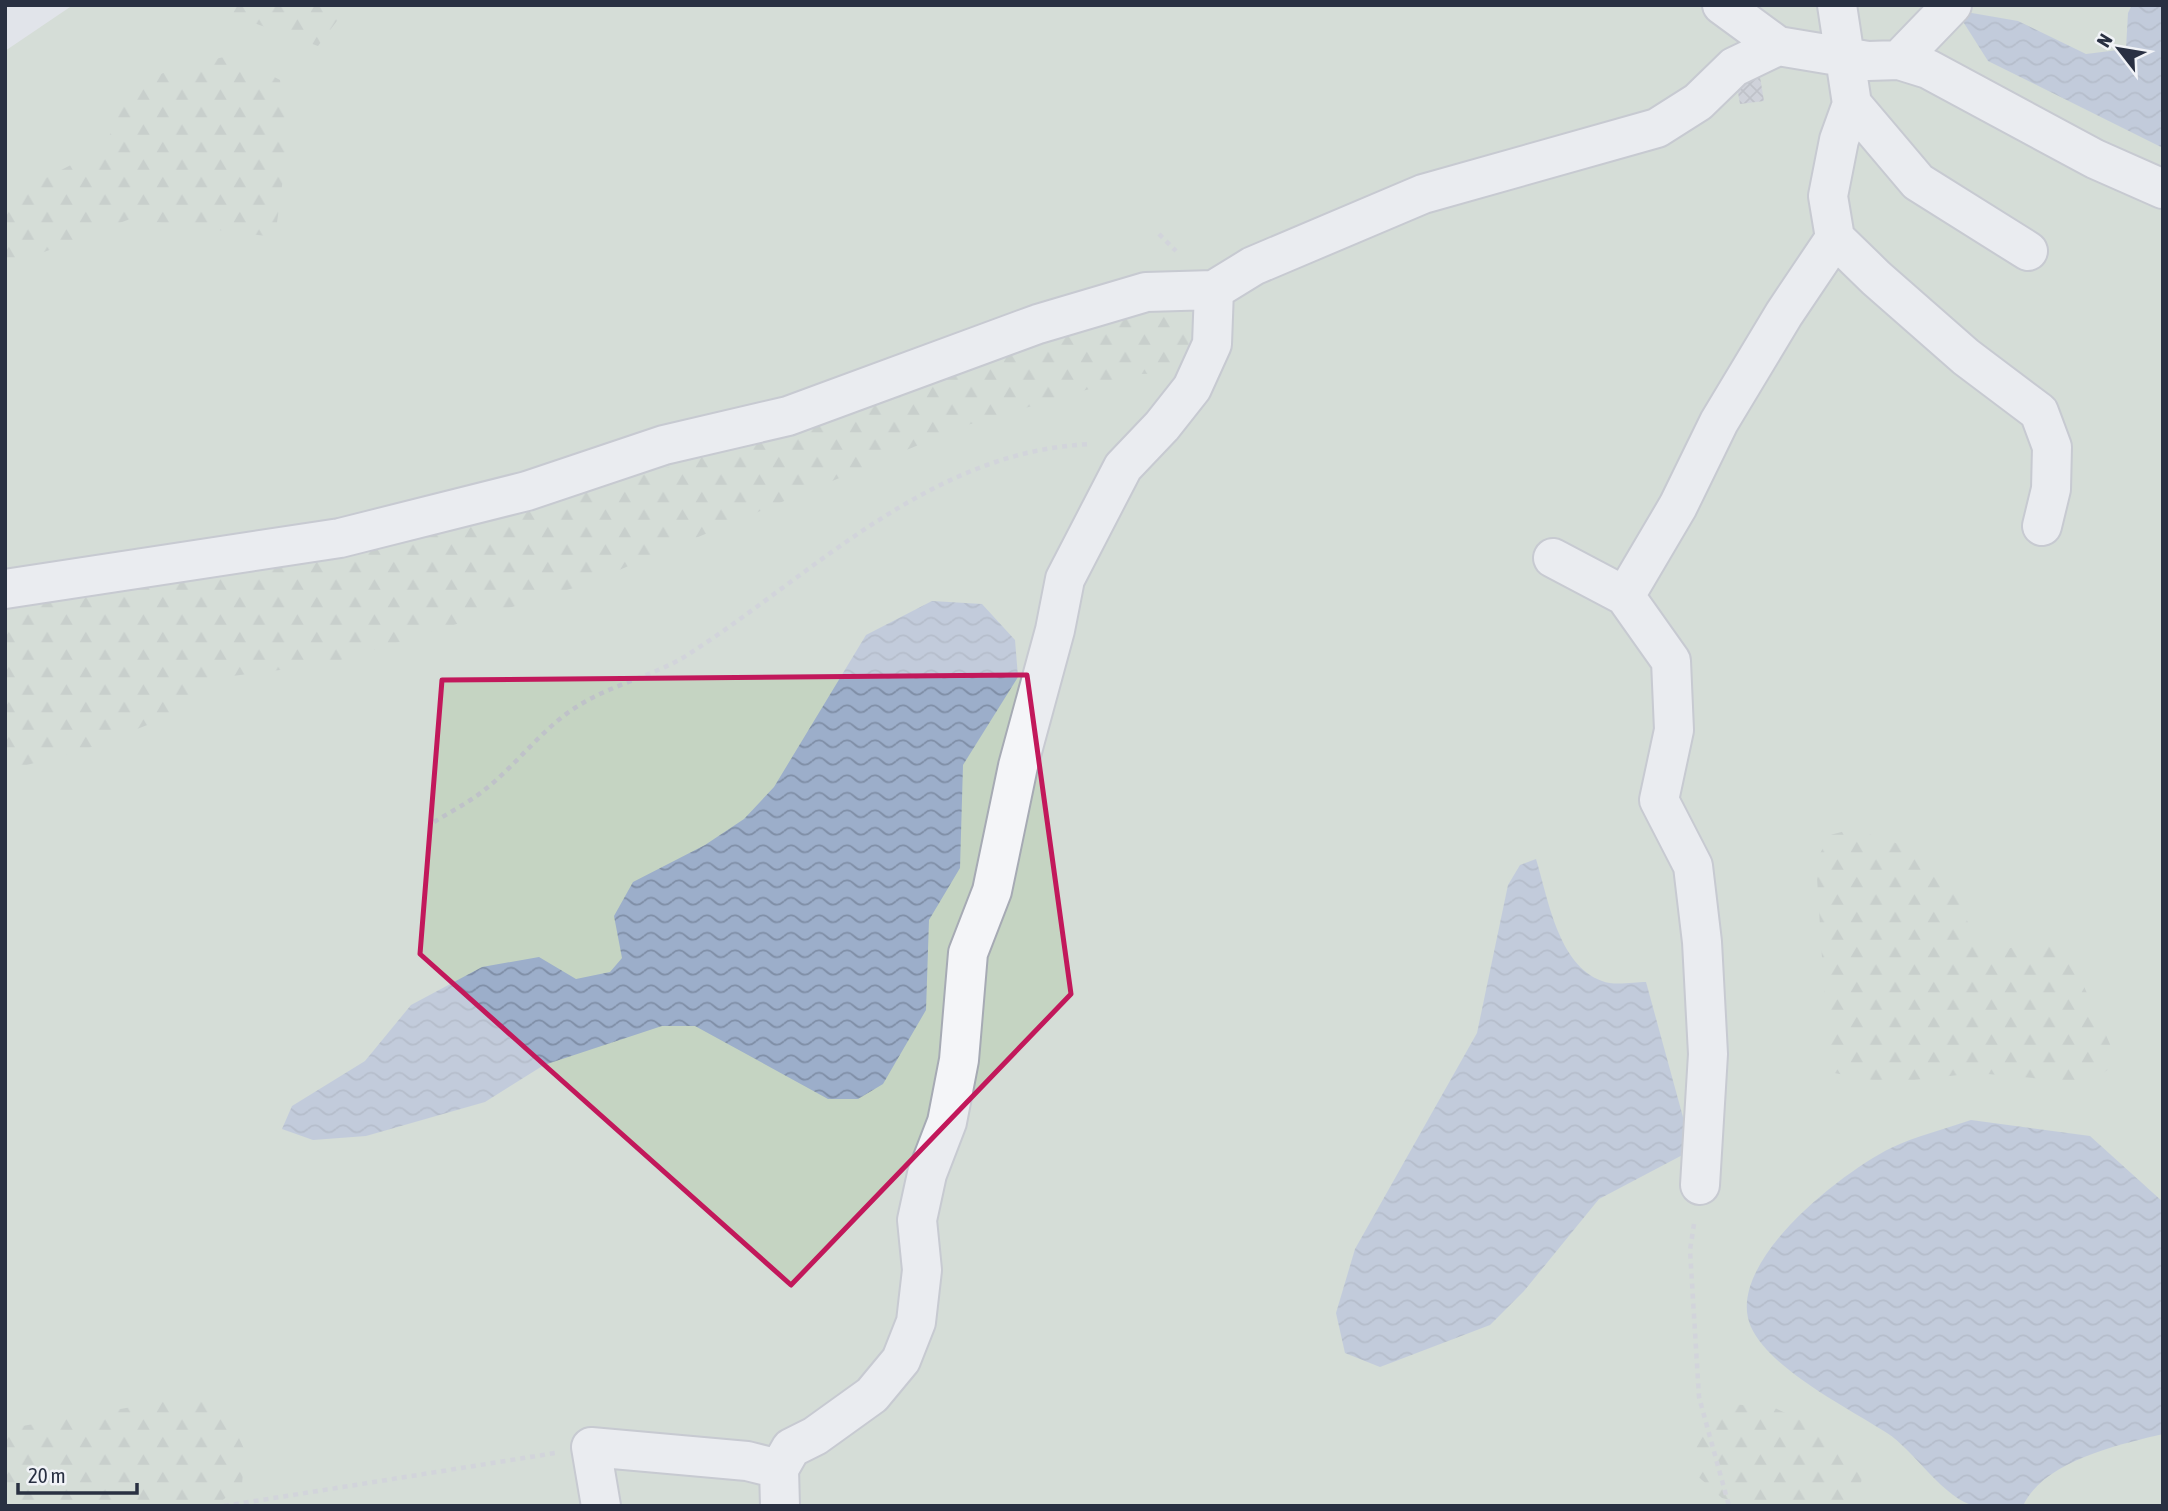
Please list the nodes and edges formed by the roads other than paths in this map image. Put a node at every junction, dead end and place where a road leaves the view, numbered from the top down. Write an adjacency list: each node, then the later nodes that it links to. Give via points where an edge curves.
1 (1722, 5): 4 (lane)
2 (1837, 5): 5 (lane)
3 (1952, 5): 6 (lane)
4 (1778, 46): 5 (lane); 11 (lane, via 1734,67 1698,102 1657,128 1423,194 1253,267)
5 (1844, 57): 6 (lane); 7 (lane)
6 (1899, 60): 8 (lane, via 1928,69 2095,159)
7 (1852, 104): 9 (lane, via 1828,196); 10 (lane, via 1918,182)
8 (2163, 189)
9 (1835, 238): 12 (lane, via 1956,348 2039,412 2052,447 2051,489); 15 (lane, via 1719,422 1678,506)
10 (2028, 251)
11 (1214, 290): 14 (lane, via 1146,292 1038,324 788,416 664,445 527,491 340,538); 17 (lane, via 1212,344 1192,388 1123,467 1065,579 992,891 968,953 950,1109 927,1174 917,1220 922,1270 916,1322 901,1360 872,1395 791,1448)
12 (2042, 526)
13 (1553, 558): 15 (lane)
14 (5, 589)
15 (1625, 596): 16 (lane, via 1671,661 1674,730 1659,800 1693,866 1702,942 1708,1054)
16 (1700, 1185)
17 (780, 1488): 18 (lane, via 734,1459 591,1447)
18 (601, 1506)

